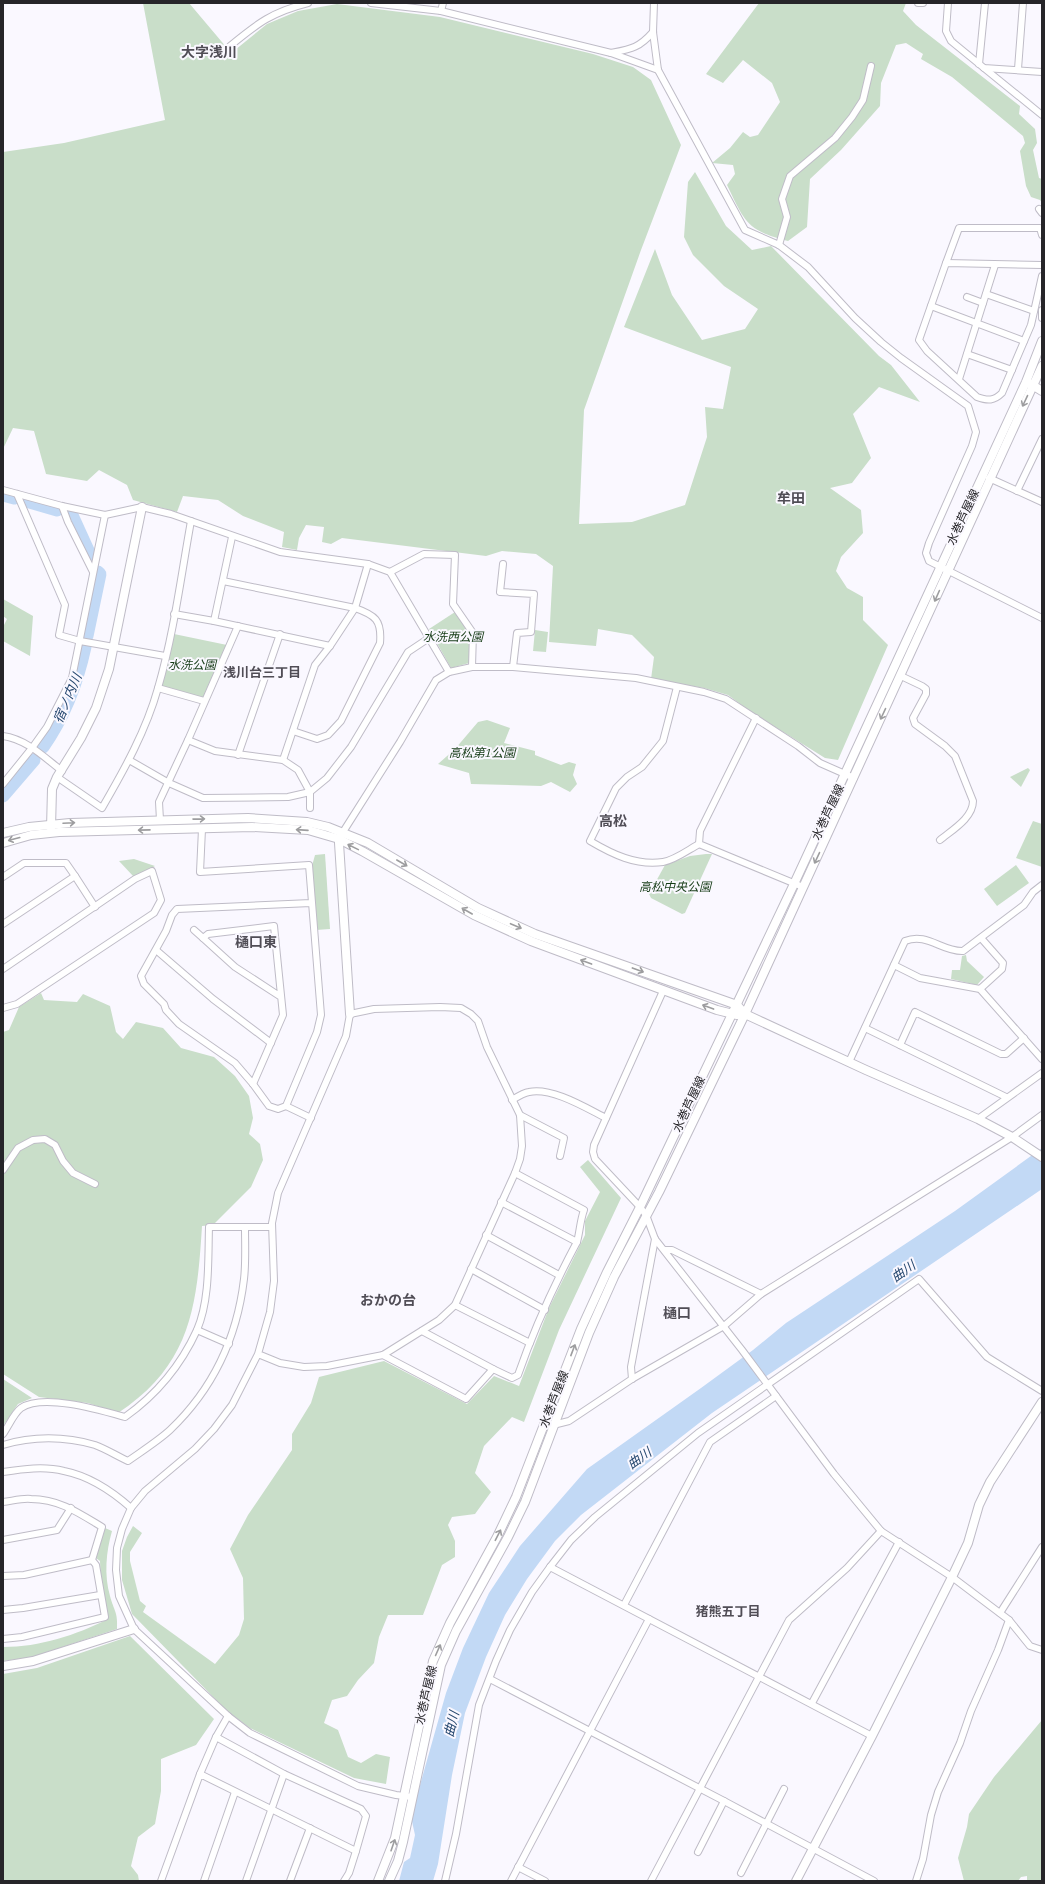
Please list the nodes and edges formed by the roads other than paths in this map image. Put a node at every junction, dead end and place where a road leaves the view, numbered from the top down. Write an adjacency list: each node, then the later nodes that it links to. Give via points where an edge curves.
1 (308, 3): 12 (street, via 288,8 261,21)
2 (372, 3): 10 (street)
3 (443, 3): 10 (street)
4 (654, 3): 11 (street)
5 (918, 3): 6 (street)
6 (923, 3)
7 (948, 3): 15 (street, via 946,31 951,41)
8 (985, 3): 15 (street)
9 (1024, 3): 17 (street)
10 (441, 11): 13 (street)
11 (653, 32): 13 (street, via 643,44); 16 (street)
12 (230, 46)
13 (611, 54): 16 (street)
14 (871, 66): 21 (street, via 863,100 852,117 835,138 790,176 782,199 787,218)
15 (982, 66): 17 (street); 19 (street)
16 (658, 70): 21 (street, via 745,230)
17 (1018, 70): 18 (street)
18 (1042, 72)
19 (1042, 115)
20 (1042, 235): 22 (street, via 1040,228 959,228)
21 (779, 245): 55 (street, via 808,267 881,342 968,406 976,432 972,446 926,553 928,562)
22 (946, 264): 23 (street); 29 (street)
23 (995, 265): 24 (street); 26 (street)
24 (1042, 265)
25 (1042, 276): 31 (street)
26 (986, 294): 28 (street); 31 (street)
27 (967, 297): 28 (street)
28 (983, 303): 33 (street)
29 (931, 306): 33 (street); 39 (street, via 919,340 927,351)
30 (1042, 310): 32 (street)
31 (1034, 311): 34 (street)
32 (1042, 318)
33 (977, 323): 34 (street); 36 (street)
34 (1024, 341): 38 (street)
35 (1042, 341): 40 (street, 水巻芦屋線)
36 (967, 354): 38 (street); 39 (street)
37 (1042, 366): 40 (street, 水巻芦屋線)
38 (1012, 370): 39 (street, via 1002,393 996,399 977,397)
39 (959, 379)
40 (1029, 383): 41 (street); 43 (street, 水巻芦屋線, one-way to 43); 55 (street, 水巻芦屋線)
41 (1042, 391)
42 (1042, 439): 45 (street)
43 (989, 478): 45 (street); 58 (street, 水巻芦屋線)
44 (3, 490): 46 (street)
45 (1017, 491): 47 (street)
46 (17, 494): 48 (street); 67 (street, via 65,605 59,634)
47 (1042, 502)
48 (62, 506): 50 (street); 56 (street)
49 (142, 507): 50 (street); 51 (street); 68 (street)
50 (105, 514): 56 (street)
51 (191, 521): 52 (street); 61 (street)
52 (232, 536): 53 (street, via 280,552); 59 (street)
53 (368, 564): 57 (street); 60 (street)
54 (503, 564): 72 (street, via 500,592 534,594 531,632 517,633)
55 (940, 567): 58 (street); 87 (street, 水巻芦屋線)
56 (93, 572): 67 (street)
57 (390, 572): 66 (street); 71 (street, via 424,554 455,555 453,604 473,633)
58 (948, 572): 62 (street); 74 (street, 水巻芦屋線, one-way to 74)
59 (223, 581): 60 (street); 63 (street)
60 (355, 608): 69 (street); 79 (street, via 371,614 381,629 380,643 341,722 328,735 317,740)
61 (174, 614): 63 (street); 70 (street)
62 (1042, 618)
63 (214, 621): 64 (street)
64 (238, 626): 65 (street); 77 (street)
65 (280, 634): 69 (street); 83 (street)
66 (429, 638): 73 (street); 91 (street, via 408,652 351,747 327,778)
67 (80, 641): 68 (street); 82 (street, via 72,678 47,727)
68 (115, 646): 70 (street); 86 (street, via 96,708)
69 (330, 646): 79 (street, via 315,665)
70 (165, 656): 76 (street)
71 (472, 667): 72 (street); 73 (street)
72 (513, 667): 75 (street, via 636,678)
73 (449, 672): 98 (street, via 436,680)
74 (901, 676): 88 (street, 水巻芦屋線, one-way to 88); 99 (street, via 926,689 926,694 913,718 915,724 946,746 955,756 973,801 969,815)
75 (677, 687): 78 (street, via 726,699); 101 (street, via 663,741 642,767 616,788 590,842 637,863 664,862)
76 (158, 688): 77 (street); 84 (street)
77 (204, 701): 81 (street)
78 (756, 718): 87 (street, via 820,763); 101 (street, via 700,831)
79 (293, 731): 85 (street)
80 (3, 736): 82 (street, via 13,737)
81 (188, 740): 83 (street, via 215,751); 89 (street)
82 (32, 748): 86 (street); 90 (street)
83 (238, 755): 85 (street)
84 (129, 760): 86 (street, via 102,808); 89 (street)
85 (283, 760): 91 (street, via 298,770)
86 (59, 774): 94 (street, via 52,789)
87 (846, 774): 88 (street); 104 (street, 水巻芦屋線)
88 (854, 778): 106 (street, 水巻芦屋線, one-way to 106)
89 (169, 783): 91 (street, via 203,798 288,797); 93 (street, via 159,802)
90 (3, 784)
91 (310, 792): 92 (street)
92 (310, 808)
93 (160, 820): 94 (street, one-way to 93); 98 (street, one-way to 98, via 293,820 328,826)
94 (51, 824): 96 (street); 97 (street)
95 (202, 829): 97 (street, one-way to 97); 98 (street, one-way to 95, via 308,830 252,827); 107 (street, via 200,872 309,865)
96 (3, 833)
97 (51, 833): 100 (street, one-way to 100)
98 (341, 836): 117 (street, one-way to 98, via 500,928); 119 (street, one-way to 119, via 368,843 503,920); 121 (street)
99 (940, 840)
100 (3, 842)
101 (699, 844): 104 (street)
102 (75, 876): 103 (street, via 66,863 24,863); 108 (street); 109 (street)
103 (3, 877)
104 (794, 884): 106 (street); 119 (street, 水巻芦屋線)
105 (1042, 885): 112 (street, via 1024,905)
106 (803, 887): 122 (street, 水巻芦屋線)
107 (311, 903): 113 (street, via 177,909); 134 (street, via 321,1015 317,1032)
108 (95, 907): 115 (street); 120 (street, via 135,879 152,871 160,900 154,913 17,1004)
109 (3, 924)
110 (194, 930): 111 (street)
111 (203, 938): 118 (street, via 236,967); 118 (street, via 208,934 274,926)
112 (981, 938): 114 (street, via 963,951 954,951 922,938 911,939 905,941); 116 (street, via 1003,964)
113 (156, 950): 126 (street, via 213,1000); 131 (street, via 141,976 144,984 179,1024 235,1063)
114 (894, 965): 116 (street, via 920,978); 124 (street)
115 (3, 969)
116 (980, 989): 125 (street)
117 (663, 991): 123 (street, one-way to 117); 138 (street)
118 (281, 997): 126 (street, via 283,1015)
119 (737, 1005): 122 (street); 123 (street, 水巻芦屋線)
120 (3, 1008)
121 (350, 1014): 133 (street, via 374,1009 461,1008 478,1021 487,1047); 137 (street, via 346,1036)
122 (746, 1014): 123 (street); 129 (street); 148 (street, 水巻芦屋線)
123 (732, 1015): 147 (street, 水巻芦屋線)
124 (865, 1028): 127 (street); 129 (street)
125 (1024, 1038): 127 (street, via 1006,1054 1001,1054 915,1012); 128 (street)
126 (271, 1043): 131 (street)
127 (900, 1045): 132 (street)
128 (1042, 1059)
129 (849, 1062): 139 (street)
130 (1042, 1073): 132 (street)
131 (253, 1084): 134 (street, via 269,1106 278,1109)
132 (1006, 1097): 139 (street)
133 (512, 1100): 135 (street); 138 (street, via 528,1092 552,1093)
134 (286, 1106): 137 (street)
135 (520, 1115): 141 (street, via 564,1138); 144 (street, via 522,1146)
136 (1042, 1115): 140 (street)
137 (311, 1118): 150 (street, via 278,1193)
138 (606, 1118): 147 (street, via 594,1145 595,1159)
139 (978, 1119): 140 (street)
140 (1012, 1136): 142 (street); 157 (street)
141 (560, 1156)
142 (1040, 1156)
143 (3, 1170): 145 (street, via 18,1148 33,1140 45,1139 55,1145 73,1173)
144 (515, 1173): 146 (street); 153 (street, via 584,1210)
145 (95, 1184)
146 (501, 1202): 151 (street); 153 (street)
147 (640, 1207): 148 (street); 173 (street, 水巻芦屋線, one-way to 147, via 581,1329)
148 (646, 1215): 152 (street); 173 (street, 水巻芦屋線, via 614,1277)
149 (245, 1227): 150 (street); 161 (street, via 209,1227 205,1300); 164 (street, via 245,1277 238,1316)
150 (272, 1227): 165 (street, via 274,1281 270,1312)
151 (486, 1235): 155 (street); 156 (street)
152 (656, 1239): 154 (street); 168 (street, via 631,1367)
153 (577, 1242): 156 (street)
154 (665, 1250): 157 (street, via 672,1250); 160 (street)
155 (471, 1269): 158 (street); 159 (street)
156 (559, 1276): 159 (street)
157 (762, 1294): 160 (street)
158 (455, 1305): 162 (street); 163 (street)
159 (545, 1310): 163 (street)
160 (724, 1326): 168 (street); 169 (street)
161 (197, 1330): 164 (street); 174 (street, via 179,1362 162,1384 144,1404 125,1417 79,1405 47,1402 20,1408)
162 (422, 1331): 166 (street); 167 (street)
163 (530, 1343): 167 (street, via 518,1375 512,1378)
164 (229, 1344): 175 (street, via 221,1363 198,1399 170,1430 128,1461 94,1445 52,1438 21,1439)
165 (258, 1354): 166 (street, via 280,1363 304,1367 328,1366); 179 (street, via 232,1406 214,1430 180,1463 145,1491)
166 (384, 1355): 167 (street, via 466,1399)
167 (493, 1370)
168 (632, 1379): 173 (street, via 569,1421)
169 (768, 1386): 170 (street, via 919,1279 987,1357); 171 (street); 185 (street, via 698,1434 595,1517 571,1540)
170 (1042, 1391)
171 (776, 1396): 180 (street, via 834,1474); 189 (street, via 710,1442)
172 (1042, 1402): 187 (street, via 990,1482 979,1505 968,1543)
173 (549, 1424): 210 (street, 水巻芦屋線, via 525,1502 456,1631 441,1665)
174 (3, 1434)
175 (3, 1445)
176 (3, 1472): 179 (street, via 32,1468 65,1471 93,1481)
177 (3, 1502): 178 (street, via 30,1498 50,1500)
178 (71, 1508): 181 (street, via 57,1530); 184 (street, via 102,1527)
179 (131, 1508): 194 (street, via 117,1548 116,1570 119,1596)
180 (881, 1531): 182 (street); 198 (street, via 847,1568 789,1620)
181 (3, 1540)
182 (899, 1542): 187 (street); 200 (street)
183 (1042, 1547): 191 (street)
184 (92, 1560): 186 (street, via 24,1575); 188 (street, via 96,1565)
185 (550, 1566): 189 (street); 199 (street, via 510,1630)
186 (3, 1576)
187 (952, 1577): 191 (street); 203 (street)
188 (100, 1595): 190 (street); 195 (street, via 104,1617 22,1637)
189 (624, 1605): 192 (street)
190 (3, 1610)
191 (1000, 1613): 193 (street)
192 (649, 1619): 198 (street); 202 (street)
193 (1009, 1620): 196 (street, via 1030,1646); 233 (street, via 938,1792)
194 (134, 1629): 197 (street, via 33,1661); 201 (street)
195 (3, 1639)
196 (1042, 1650)
197 (3, 1666)
198 (758, 1676): 200 (street); 207 (street)
199 (490, 1679): 202 (street); 227 (street, via 480,1705)
200 (812, 1703): 203 (street)
201 (228, 1716): 204 (street); 210 (street, via 250,1733 358,1786)
202 (591, 1731): 207 (street); 218 (street)
203 (872, 1736): 215 (street)
204 (216, 1737): 205 (street); 206 (street)
205 (200, 1774): 209 (street); 220 (street)
206 (284, 1774): 212 (street); 216 (street, via 361,1809 366,1816)
207 (699, 1788): 211 (street); 230 (street)
208 (784, 1789): 213 (street)
209 (235, 1792): 212 (street); 221 (street)
210 (408, 1796): 225 (street, 水巻芦屋線, one-way to 210); 226 (street, 水巻芦屋線, via 403,1842)
211 (724, 1801): 213 (street); 217 (street)
212 (272, 1810): 214 (street); 222 (street)
213 (767, 1824): 215 (street); 219 (street)
214 (310, 1828): 216 (street); 223 (street)
215 (812, 1848): 231 (street); 232 (street)
216 (356, 1851): 224 (street)
217 (698, 1852)
218 (518, 1867): 228 (street); 229 (street)
219 (742, 1873)
220 (161, 1881)
221 (204, 1881)
222 (246, 1881)
223 (290, 1881)
224 (344, 1881)
225 (378, 1881)
226 (389, 1881)
227 (445, 1881)
228 (511, 1881)
229 (545, 1881)
230 (651, 1881)
231 (796, 1881)
232 (874, 1881)
233 (916, 1881)

